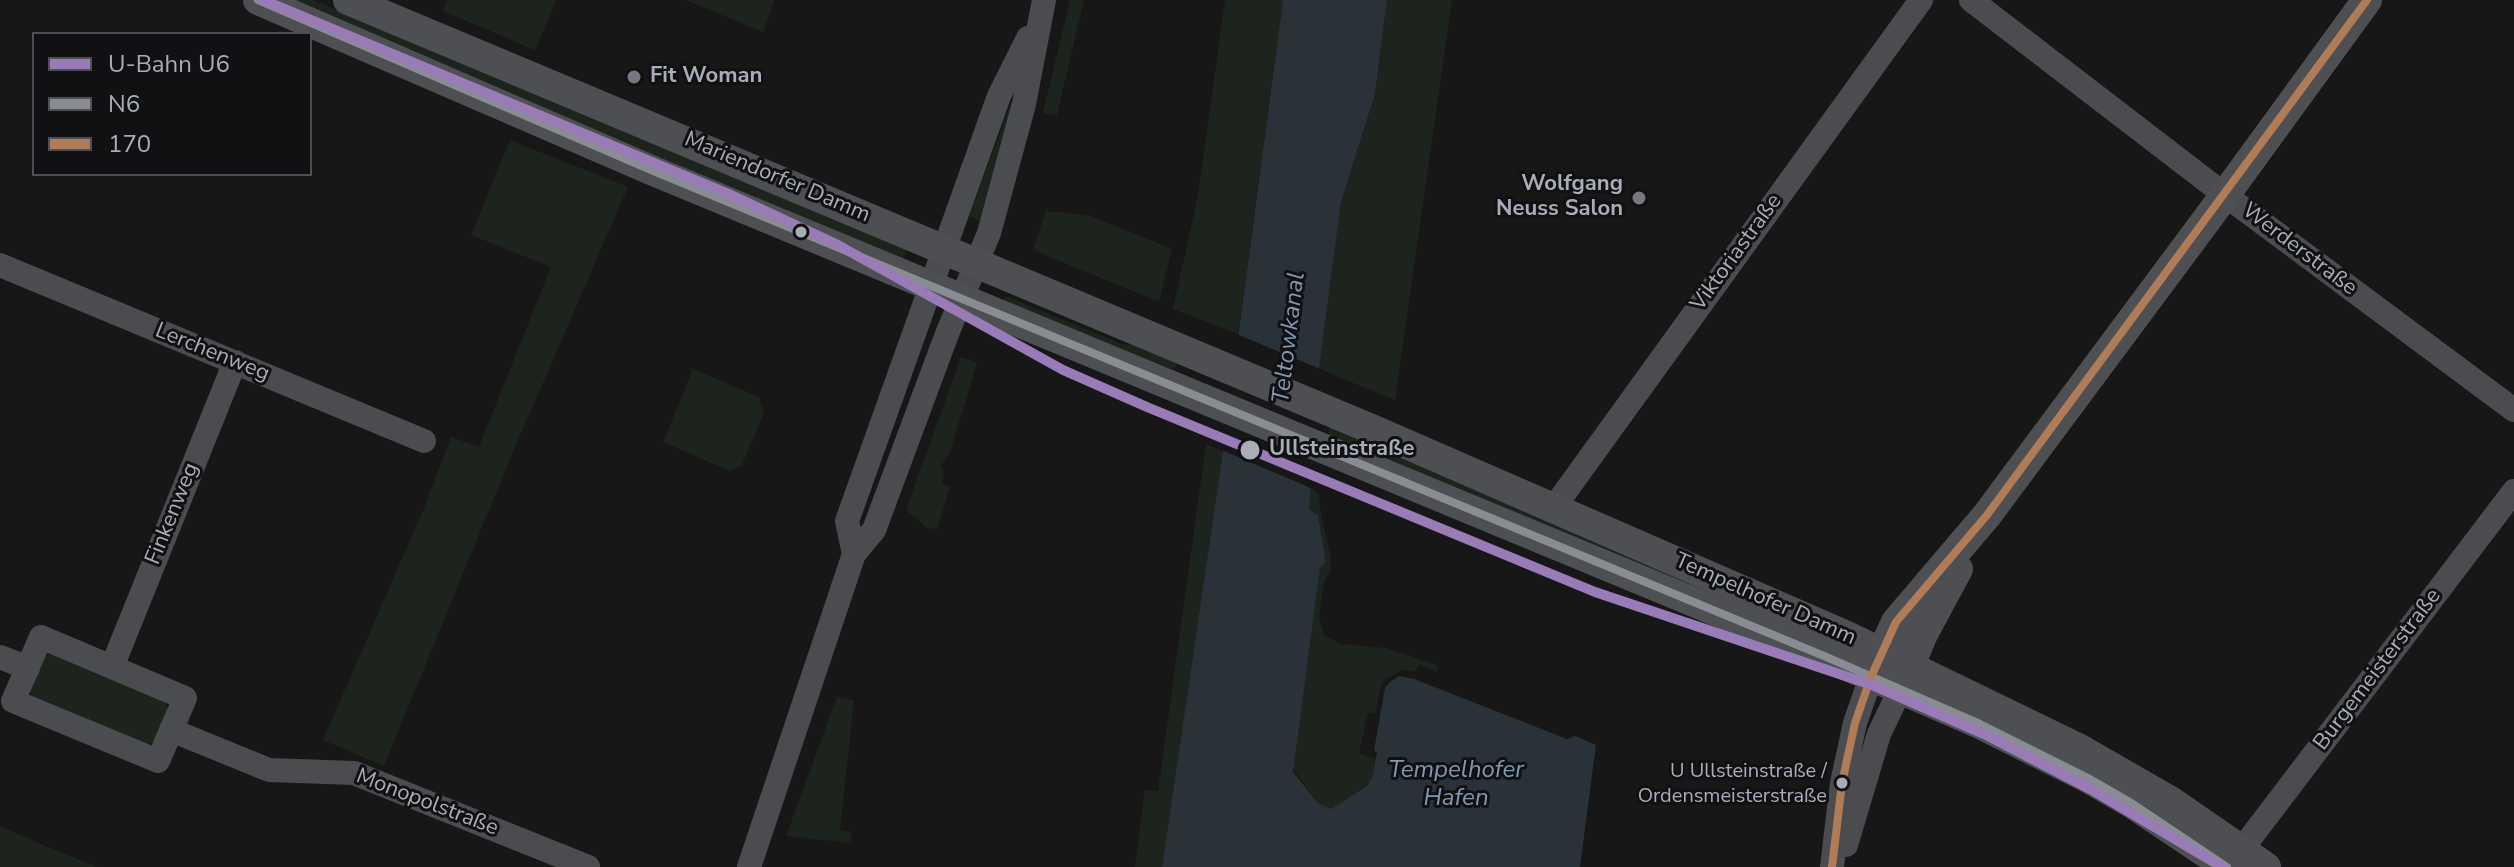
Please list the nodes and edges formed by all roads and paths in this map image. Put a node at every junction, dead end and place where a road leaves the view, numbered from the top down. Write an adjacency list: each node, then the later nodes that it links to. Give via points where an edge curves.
1 (258, 0): 11 (main road, Mariendorfer Damm)
2 (348, 0): 8 (main road, Mariendorfer Damm)
3 (1921, 0): 19 (street, Viktoriastraße)
4 (1971, 0): 7 (street, Werderstraße)
5 (2358, 3): 7 (main road)
6 (1043, 5): 8 (street, via 999,96); 9 (street, via 1024,104)
7 (2225, 195): 15 (street, Werderstraße); 20 (main road)
8 (944, 248): 9 (main road, Mariendorfer Damm); 11 (street)
9 (978, 264): 12 (street); 16 (main road, Mariendorfer Damm)
10 (0, 265): 13 (street, Lerchenweg)
11 (930, 285): 12 (main road, Mariendorfer Damm); 21 (street, via 847,521)
12 (963, 299): 14 (main road, Mariendorfer Damm); 21 (street, via 874,530)
13 (235, 362): 17 (street, Lerchenweg); 24 (street, Finkenweg)
14 (1199, 397): 23 (main road, Tempelhofer Damm)
15 (2514, 410)
16 (1331, 412): 19 (main road, Tempelhofer Damm)
17 (424, 441)
18 (2514, 491): 28 (street, Burgemeisterstraße)
19 (1555, 506): 23 (main road, Tempelhofer Damm)
20 (1987, 515): 23 (main road, via 1896,622); 26 (main road)
21 (854, 554): 30 (street)
22 (0, 657): 25 (street)
23 (1876, 665): 26 (main road, Tempelhofer Damm); 31 (street, via 1851,742)
24 (112, 667): 25 (street, via 41,637); 27 (street, via 185,698)
25 (28, 668): 27 (street, via 13,701 158,761)
26 (1905, 678): 28 (main road, Tempelhofer Damm, via 1980,724); 32 (street, via 1879,734)
27 (171, 730): 29 (street, Monopolstraße, via 269,770 354,773)
28 (2234, 858): 33 (main road, Tempelhofer Damm)
29 (588, 867)
30 (749, 867)
31 (1832, 867)
32 (1841, 867)
33 (2266, 867)

